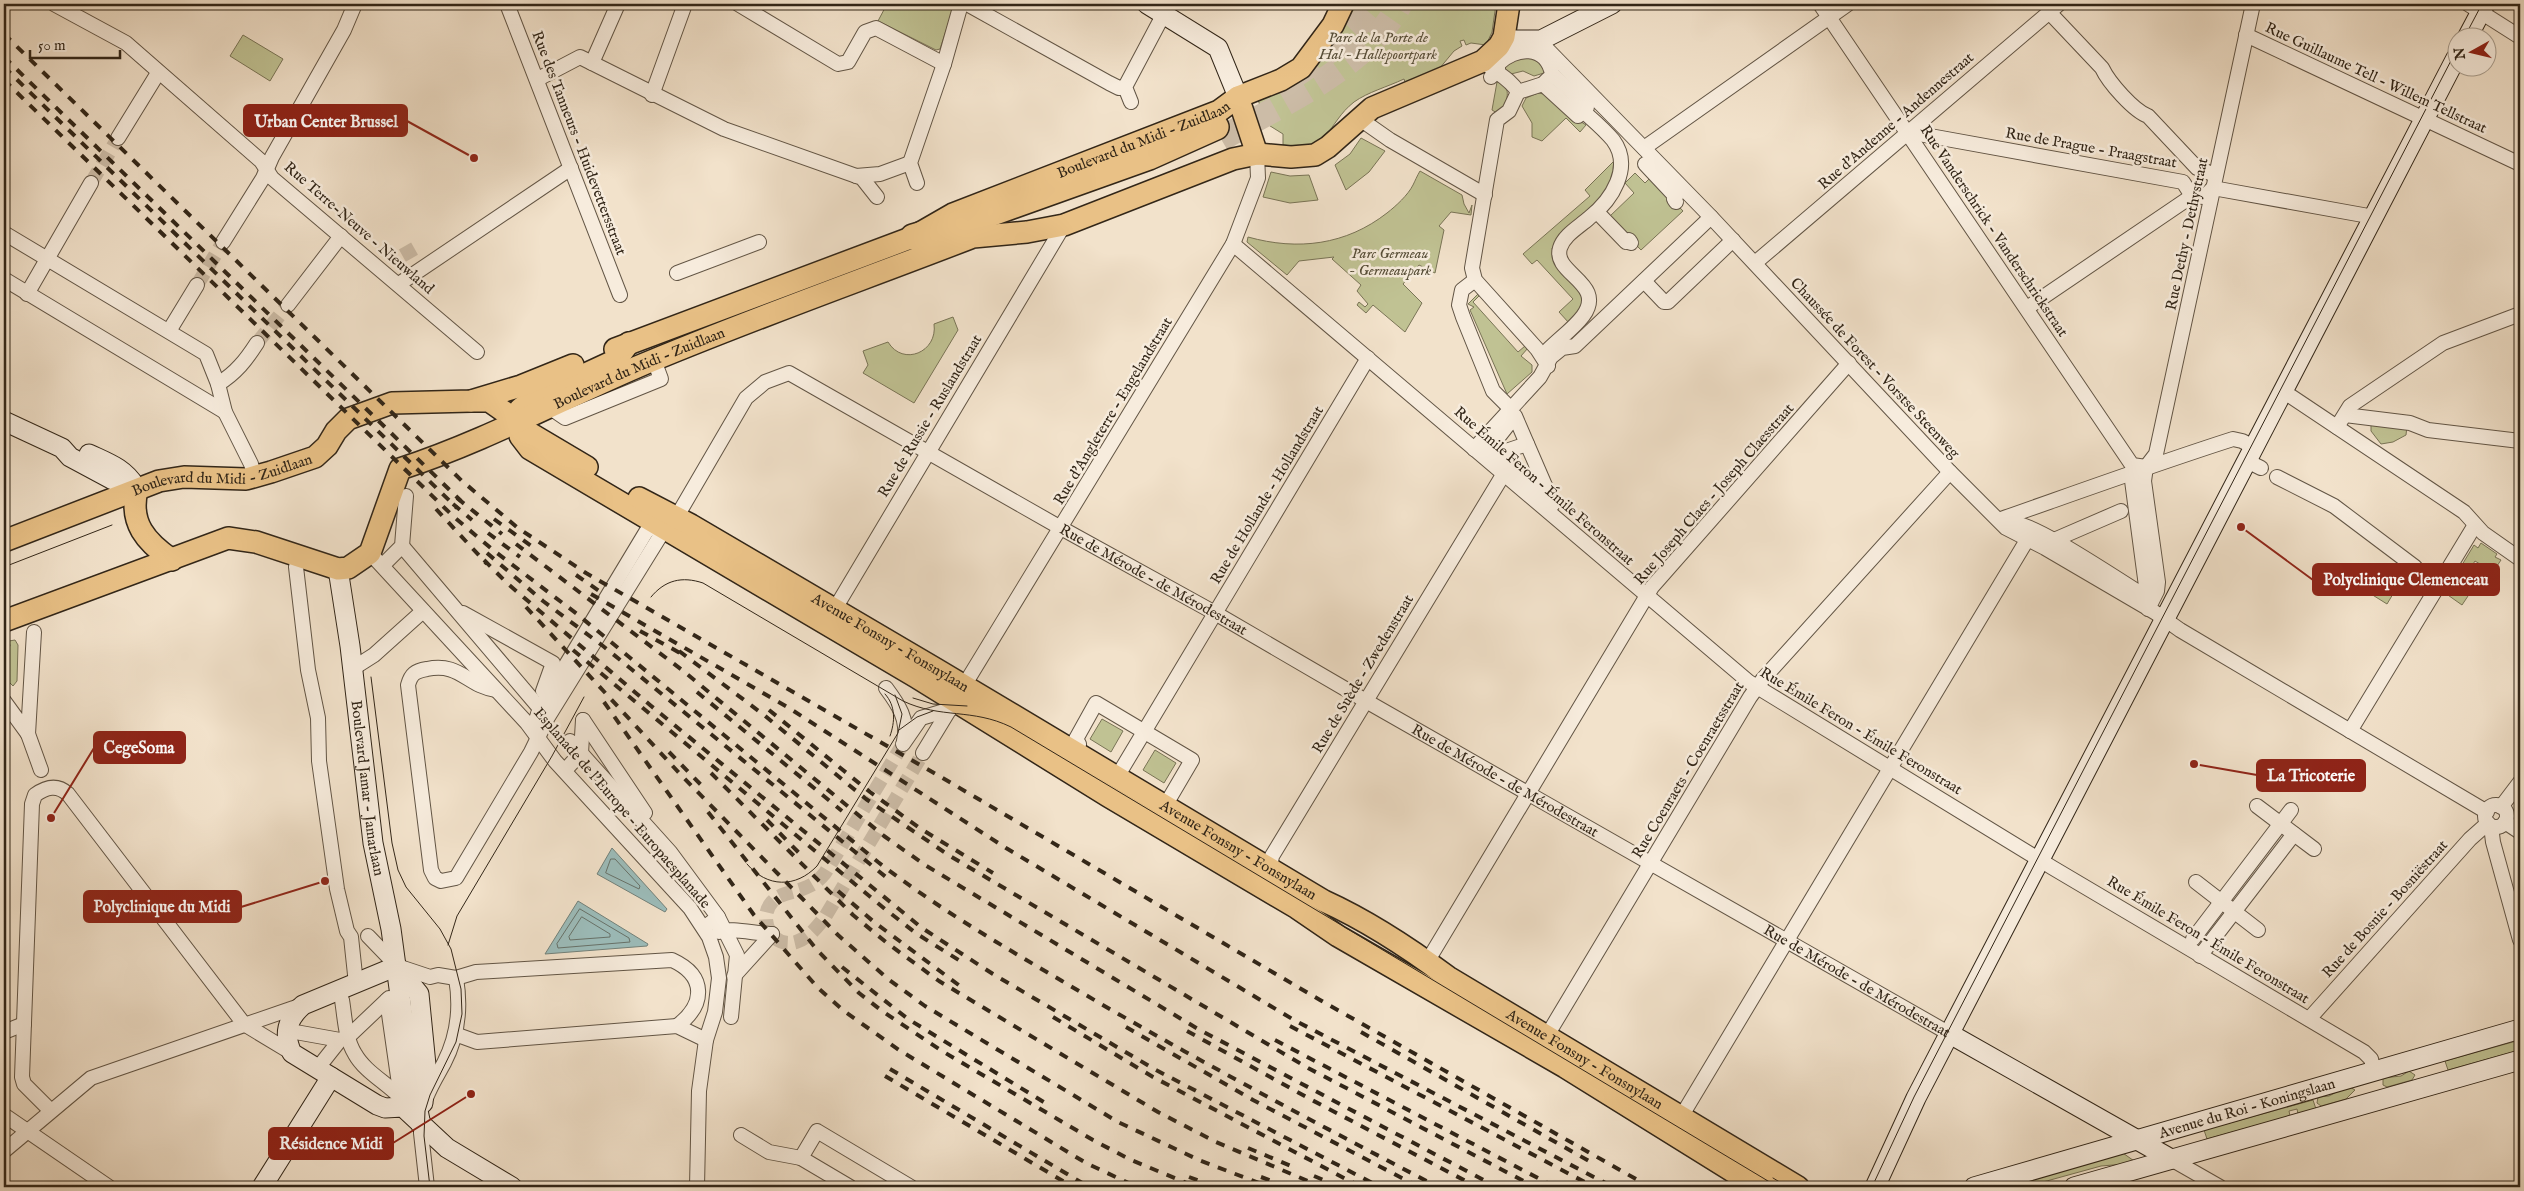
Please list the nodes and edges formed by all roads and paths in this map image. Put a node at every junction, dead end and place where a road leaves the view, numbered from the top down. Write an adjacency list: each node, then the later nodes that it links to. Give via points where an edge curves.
1 (54, 4): 27 (street, Rue Terre-Neuve - Nieuwland, via 126,43)
2 (355, 4): 44 (street, via 344,30)
3 (507, 4): 29 (street, Rue des Tanneurs - Huidevettersstraat)
4 (618, 4): 23 (street)
5 (685, 4): 32 (street)
6 (738, 4): 24 (street, via 838,64 848,62 865,32 876,28)
7 (961, 4): 24 (street)
8 (967, 4): 30 (street, via 1109,83)
9 (1343, 4): 33 (main road, Boulevard du Midi - Zuidlaan, via 1333,25 1301,68 1281,80)
10 (1612, 4): 20 (main road)
11 (1820, 4): 18 (street, Rue Vanderschrick - Vanderschrickstraat)
12 (1848, 4): 18 (street)
13 (2252, 4): 21 (street, Rue Dethy - Dethystraat)
14 (2478, 6): 19 (main road); 22 (street)
15 (1160, 7): 30 (street); 33 (main road, via 1218,48)
16 (2054, 8): 37 (street, Rue d'Andenne - Andennestraat); 48 (street, via 2106,77)
17 (1508, 13): 20 (main road, via 1535,30); 25 (main road)
18 (1828, 17): 37 (street, Rue Vanderschrick - Vanderschrickstraat); 40 (street)
19 (2470, 28)
20 (1547, 30): 25 (main road, via 1511,40); 40 (street, Chaussée de Forest - Vorstse Steenweg, via 1547,49)
21 (2246, 35): 35 (street, Rue Guillaume Tell - Willem Tellstraat); 48 (street, Rue Dethy - Dethystraat)
22 (2520, 37)
23 (592, 63): 29 (street, via 580,57); 32 (street)
24 (944, 64): 42 (street)
25 (1496, 64): 26 (street, via 1535,53 1542,56); 31 (street); 36 (main road, via 1372,108)
26 (1550, 72): 31 (street); 41 (street, via 1587,107 1581,110)
27 (158, 73): 38 (street); 44 (street, Rue Terre-Neuve - Nieuwland)
28 (2446, 77): 35 (main road)
29 (538, 79): 45 (street, Rue des Tanneurs - Huidevettersstraat)
30 (1125, 87): 34 (street)
31 (1518, 92): 50 (street, via 1509,111 1497,120)
32 (652, 95): 46 (street, via 724,129)
33 (1238, 97): 39 (main road); 60 (main road, Boulevard du Midi - Zuidlaan, via 1219,111 953,214)
34 (1131, 102)
35 (2425, 118): 43 (street, Rue Guillaume Tell - Willem Tellstraat); 56 (main road)
36 (1360, 119): 39 (main road, via 1315,155); 50 (street)
37 (1908, 132): 51 (street, Rue de Prague - Praagstraat, via 2183,182); 68 (street, Rue d'Andenne - Andennestraat); 79 (street, Rue Vanderschrick - Vanderschrickstraat)
38 (118, 138)
39 (1257, 154): 57 (main road, via 1233,158); 66 (street, Rue d'Angleterre - Engelandstraat, via 1258,178)
40 (1644, 154): 41 (street); 41 (street); 53 (street, via 1662,184 1676,197); 55 (street, Chaussée de Forest - Vorstse Steenweg)
41 (1622, 158): 54 (street, via 1615,188)
42 (910, 163): 46 (street, via 880,174); 47 (street)
43 (2520, 164)
44 (267, 168): 59 (street, Rue Terre-Neuve - Nieuwland, via 272,178); 63 (street)
45 (571, 168): 73 (street, via 417,266); 76 (street, Rue des Tanneurs - Huidevettersstraat)
46 (856, 176): 52 (street, via 866,182)
47 (917, 182)
48 (2214, 182): 51 (street, via 2204,197); 56 (street); 105 (street, Rue Dethy - Dethystraat, via 2156,454)
49 (91, 183): 67 (street)
50 (1485, 195): 71 (street, via 1472,268)
51 (2192, 196): 79 (street)
52 (877, 198)
53 (1676, 202)
54 (1597, 212): 65 (street, via 1626,242); 83 (street, via 1564,239 1560,249 1562,264 1580,280 1588,293 1587,308 1583,316)
55 (1711, 217): 62 (street, Chaussée de Forest - Vorstse Steenweg); 72 (street)
56 (2374, 217): 91 (main road)
57 (1064, 225): 61 (main road); 102 (street, Rue de Russie - Ruslandstraat)
58 (4, 233): 67 (street)
59 (341, 236): 73 (street, Rue Terre-Neuve - Nieuwland); 78 (street)
60 (913, 237): 61 (highway, Boulevard du Midi - Zuidlaan, via 984,216 1219,133); 77 (main road, Boulevard du Midi - Zuidlaan)
61 (974, 237): 81 (main road, Boulevard du Midi - Zuidlaan)
62 (1733, 240): 68 (street, Chaussée de Forest - Vorstse Steenweg); 72 (street, via 1668,302 1664,302)
63 (223, 242)
64 (759, 242): 69 (street)
65 (1631, 243)
66 (1233, 244): 87 (street, Rue Émile Feron - Émile Feronstraat); 117 (street, Rue d'Angleterre - Engelandstraat)
67 (48, 259): 75 (street); 82 (street)
68 (1755, 264): 88 (street, Chaussée de Forest - Vorstse Steenweg)
69 (677, 273)
70 (4, 279): 75 (street)
71 (1475, 280): 89 (street, via 1537,349); 93 (street, via 1462,290 1459,305 1493,391)
72 (1644, 281): 89 (street, via 1575,346 1558,351 1551,357)
73 (399, 284): 86 (street, Rue Terre-Neuve - Nieuwland)
74 (197, 285): 82 (street)
75 (27, 294): 94 (street)
76 (620, 295)
77 (754, 296): 81 (street); 84 (main road, Boulevard du Midi - Zuidlaan)
78 (288, 305)
79 (2027, 308): 105 (street, Rue Vanderschrick - Vanderschrickstraat, via 2132,465)
80 (2520, 314): 95 (street, via 2443,343 2350,406)
81 (762, 318): 97 (main road, Boulevard du Midi - Zuidlaan, via 654,360)
82 (169, 330): 90 (street, via 206,354)
83 (1550, 341)
84 (629, 343): 92 (main road, Boulevard du Midi - Zuidlaan, via 521,386); 97 (main road, Boulevard du Midi - Zuidlaan, via 616,360 534,398 520,409)
85 (257, 344): 90 (street, via 231,376)
86 (477, 352)
87 (1368, 358): 101 (street, Rue Émile Feron - Émile Feronstraat); 132 (street, Rue de Hollande - Hollandstraat)
88 (1849, 363): 106 (street, Chaussée de Forest - Vorstse Steenweg); 128 (street, Rue Joseph Claes - Joseph Claesstraat)
89 (1548, 366): 101 (street)
90 (218, 384): 94 (street)
91 (2283, 392): 98 (street); 103 (main road)
92 (471, 401): 97 (main road, via 489,401); 108 (main road, Boulevard du Midi - Zuidlaan, via 392,403 348,419 314,457)
93 (1506, 404)
94 (225, 412): 108 (street)
95 (2345, 415): 98 (street); 99 (street, via 2410,423 2428,430)
96 (4, 421): 110 (main road, via 62,448 73,447 116,466 126,473)
97 (519, 422): 115 (main road, via 528,432); 115 (main road, via 520,436 530,449); 123 (main road, Boulevard du Midi - Zuidlaan, via 449,453 400,469)
98 (2337, 427): 116 (street, via 2464,512)
99 (2520, 441)
100 (1527, 444): 104 (street); 104 (street, Rue de Suède - Zwedenstraat, via 1515,416); 104 (street, via 1552,504)
101 (1474, 449): 104 (street, Rue Émile Feron - Émile Feronstraat)
102 (928, 451): 115 (street, Rue de Mérode - de Mérodestraat, via 788,373 765,382 746,398); 117 (street, Rue de Mérode - de Mérodestraat); 133 (street, Rue de Russie - Ruslandstraat)
103 (2254, 459): 105 (street, via 2242,441 2233,440); 134 (main road)
104 (1499, 460): 128 (street, Rue Émile Feron - Émile Feronstraat); 143 (street, Rue de Suède - Zwedenstraat)
105 (2146, 467): 107 (street); 129 (street, via 2144,482 2158,582 2157,591)
106 (1950, 472): 113 (street, Chaussée de Forest - Vorstse Steenweg); 139 (street, Rue Coenraets - Coenraetsstraat)
107 (2131, 473): 112 (street); 113 (street)
108 (255, 476): 110 (main road, Boulevard du Midi - Zuidlaan, via 228,479 184,476)
109 (2278, 477): 126 (street, via 2334,506)
110 (137, 490): 120 (main road, Boulevard du Midi - Zuidlaan); 125 (main road, via 134,505 138,524 148,540)
111 (406, 496): 121 (street)
112 (2128, 507): 119 (street); 129 (street)
113 (1998, 520): 118 (street, Chaussée de Forest - Vorstse Steenweg)
114 (2014, 523): 119 (street, via 2021,523)
115 (665, 524): 133 (main road, Avenue Fonsny - Fonsnylaan); 151 (street, via 540,708 535,723)
116 (2475, 525): 124 (street); 148 (street, via 2435,580)
117 (1061, 528): 132 (street, Rue de Mérode - de Mérodestraat); 141 (street, Rue d'Angleterre - Engelandstraat)
118 (2027, 540): 129 (street, Chaussée de Forest - Vorstse Steenweg); 157 (street)
119 (2050, 540): 129 (street)
120 (4, 541)
121 (402, 546): 123 (street); 130 (street)
122 (299, 555): 125 (main road, via 256,542 228,538); 127 (main road); 190 (street, via 296,567 308,670 318,718 319,761 337,889 351,937)
123 (378, 558): 127 (main road); 131 (street, Esplanade de l'Europe - Europaesplanade)
124 (2520, 559)
125 (172, 560): 135 (main road)
126 (2414, 567)
127 (343, 569): 137 (main road, Boulevard Jamar - Jamarlaan)
128 (1646, 596): 139 (street, Rue Émile Feron - Émile Feronstraat); 161 (street, Rue Joseph Claes - Joseph Claesstraat)
129 (2147, 598): 134 (street)
130 (454, 608): 144 (street); 144 (street, via 554,663)
131 (424, 611): 137 (street, via 374,655); 140 (street, Esplanade de l'Europe - Europaesplanade)
132 (1215, 613): 143 (street, Rue de Mérode - de Mérodestraat); 149 (street, Rue de Hollande - Hollandstraat)
133 (830, 617): 141 (main road, Avenue Fonsny - Fonsnylaan)
134 (2164, 619): 148 (street); 173 (main road)
135 (4, 621)
136 (34, 632): 150 (street)
137 (352, 669): 188 (main road, Boulevard Jamar - Jamarlaan, via 373,843)
138 (886, 688): 147 (street, via 906,724 903,744)
139 (1757, 688): 157 (street, Rue Émile Feron - Émile Feronstraat); 174 (street, Rue Coenraets - Coenraetsstraat)
140 (496, 690): 151 (street, Esplanade de l'Europe - Europaesplanade); 151 (street, Esplanade de l'Europe - Europaesplanade, via 488,689 448,667 417,670 408,685 435,878 441,881 456,878)
141 (957, 700): 147 (street, via 921,718); 154 (street, Rue d'Angleterre - Engelandstraat); 159 (main road, Avenue Fonsny - Fonsnylaan); 177 (main road, Avenue Fonsny - Fonsnylaan)
142 (4, 701): 150 (street)
143 (1366, 702): 161 (street, Rue de Mérode - de Mérodestraat); 175 (street, Rue de Suède - Zwedenstraat, via 1272,856)
144 (537, 705): 146 (street)
145 (923, 705): 147 (street)
146 (523, 715)
147 (914, 727)
148 (2350, 731): 167 (street)
149 (1144, 732): 153 (street, via 1096,703 1076,738); 159 (street, Rue de Hollande - Hollandstraat); 162 (street, via 1192,760)
150 (28, 734): 158 (street)
151 (537, 737): 206 (street, Esplanade de l'Europe - Europaesplanade, via 704,927 713,947 719,978 715,1012)
152 (570, 741): 155 (street)
153 (1078, 747)
154 (923, 753)
155 (581, 754): 156 (street); 172 (street); 172 (street, via 583,720)
156 (570, 766)
157 (1890, 768): 173 (street, Rue Émile Feron - Émile Feronstraat); 185 (street)
158 (40, 770)
159 (1117, 777): 162 (main road, Avenue Fonsny - Fonsnylaan)
160 (2520, 782): 166 (street)
161 (1527, 794): 174 (street, Rue de Mérode - de Mérodestraat); 187 (street, Rue Joseph Claes - Joseph Claesstraat)
162 (1165, 806): 175 (main road, Avenue Fonsny - Fonsnylaan)
163 (2257, 806): 168 (street)
164 (2291, 810): 168 (street)
165 (2520, 810): 166 (street)
166 (2504, 813): 167 (street, via 2498,827); 167 (street, via 2493,806); 169 (street)
167 (2489, 820): 184 (street); 195 (street, Rue de Bosnie - Bosniëstraat)
168 (2280, 824): 170 (street); 178 (street)
169 (2520, 832)
170 (2294, 834): 171 (street); 179 (street)
171 (2314, 850)
172 (670, 852): 180 (street)
173 (2040, 859): 186 (street, Rue Émile Feron - Émile Feronstraat); 203 (main road)
174 (1650, 863): 185 (street, Rue de Mérode - de Mérodestraat); 204 (street, Rue Coenraets - Coenraetsstraat)
175 (1268, 868): 177 (street); 187 (main road, Avenue Fonsny - Fonsnylaan)
176 (2196, 882): 178 (street)
177 (1275, 895): 209 (main road, Avenue Fonsny - Fonsnylaan, via 1355,947)
178 (2222, 901): 179 (street); 183 (street)
179 (2234, 911): 181 (street); 186 (street)
180 (716, 926): 191 (street, via 737,955); 191 (street, via 772,934)
181 (2258, 930)
182 (368, 936): 188 (street)
183 (2193, 939)
184 (2520, 940)
185 (1786, 941): 203 (street, Rue de Mérode - de Mérodestraat); 214 (street)
186 (2200, 956): 195 (street, Rue Émile Feron - Émile Feronstraat)
187 (1427, 962): 204 (main road, Avenue Fonsny - Fonsnylaan)
188 (397, 966): 189 (street, via 430,978 438,975); 190 (main road); 215 (main road, via 419,994 426,1065)
189 (456, 978): 198 (street, via 476,972 672,960 692,974 698,991 693,1012); 202 (street)
190 (356, 984): 193 (main road)
191 (732, 985): 194 (street)
192 (342, 1000): 205 (street)
193 (303, 1005): 197 (street); 207 (main road, via 295,1012 287,1031 286,1041)
194 (731, 1017)
195 (2309, 1019): 211 (street, Rue Émile Feron - Émile Feronstraat, via 2364,1052 2370,1058)
196 (24, 1024): 197 (street, via 32,804 35,795 53,787 62,788 68,794); 201 (street); 212 (street, via 22,1081)
197 (244, 1024): 207 (street); 212 (street, via 91,1078)
198 (677, 1026): 202 (street, via 477,1042); 206 (street)
199 (2520, 1029): 211 (main road, Avenue du Roi - Koningslaan)
200 (290, 1031): 205 (street)
201 (4, 1032)
202 (455, 1034): 215 (street, via 446,1060 425,1100)
203 (1950, 1034): 218 (main road, Rue de Mérode - de Mérodestraat); 231 (main road, via 1901,1128)
204 (1548, 1037): 209 (street); 214 (main road, Avenue Fonsny - Fonsnylaan)
205 (344, 1039): 205 (street, via 388,999 396,1081 366,1068); 210 (street)
206 (706, 1040): 226 (street, Esplanade de l'Europe - Europaesplanade, via 699,1091)
207 (292, 1053): 210 (main road)
208 (2520, 1060): 221 (main road, Avenue du Roi - Koningslaan)
209 (1565, 1067): 229 (main road, Avenue Fonsny - Fonsnylaan)
210 (326, 1071): 215 (main road, via 377,1105 403,1107); 223 (main road)
211 (2374, 1071): 218 (main road, Avenue du Roi - Koningslaan)
212 (50, 1110): 216 (street)
213 (4, 1115): 216 (street)
214 (1681, 1117): 230 (main road, Avenue Fonsny - Fonsnylaan)
215 (421, 1124): 224 (street); 225 (main road, via 447,1148)
216 (26, 1130): 219 (street); 222 (street)
217 (742, 1135): 220 (street, via 769,1152)
218 (2137, 1140): 221 (main road, Rue de Mérode - de Mérodestraat); 232 (main road, Avenue du Roi - Koningslaan)
219 (4, 1151)
220 (802, 1158): 227 (street); 228 (street, via 817,1131 837,1138)
221 (2171, 1159): 233 (main road, Avenue du Roi - Koningslaan); 234 (street, Rue de Mérode - de Mérodestraat)
222 (105, 1186)
223 (262, 1187)
224 (427, 1187)
225 (512, 1187)
226 (697, 1187)
227 (850, 1187)
228 (911, 1187)
229 (1758, 1187)
230 (1798, 1187)
231 (1875, 1187)
232 (1974, 1187)
233 (2074, 1187)
234 (2220, 1187)

